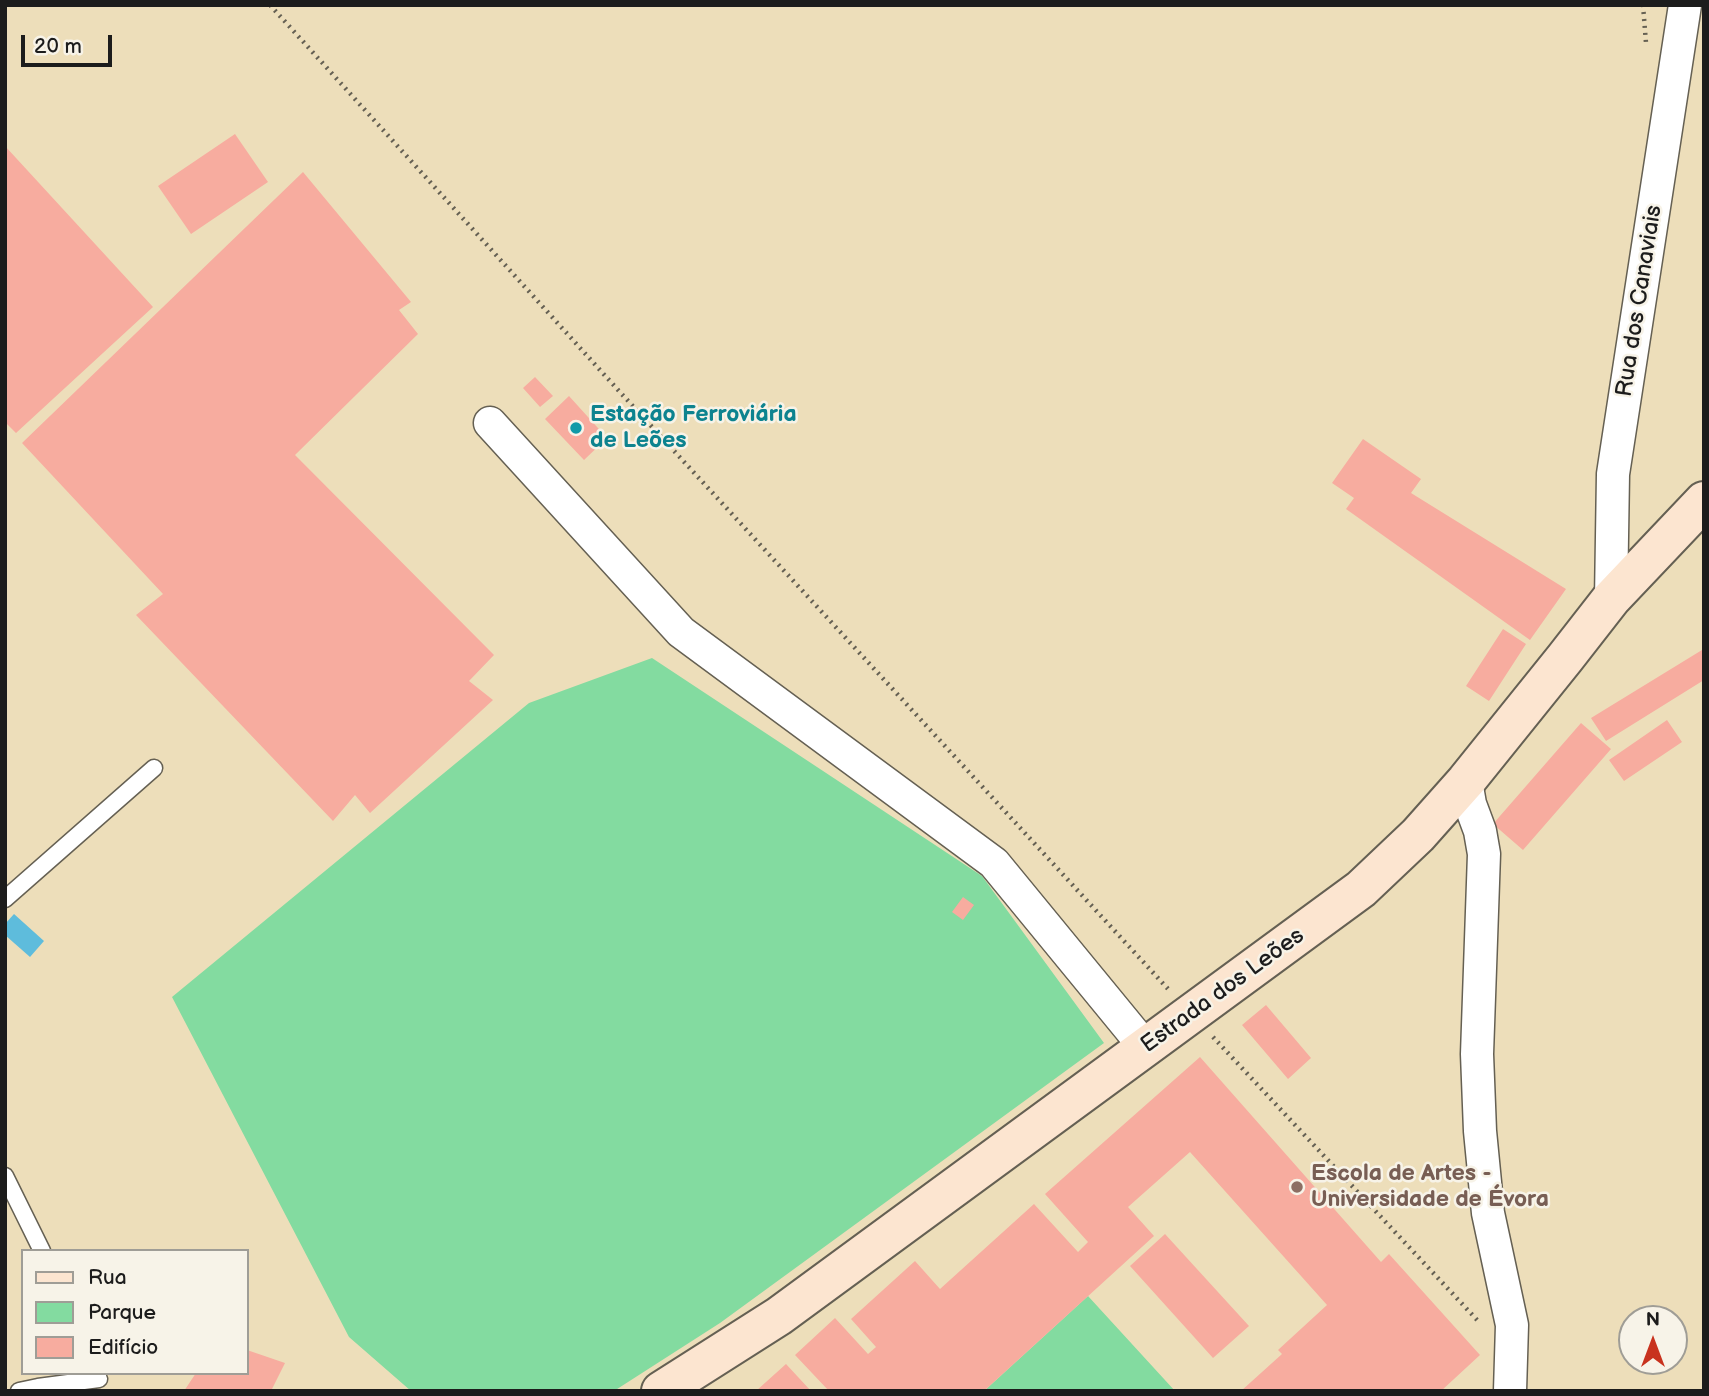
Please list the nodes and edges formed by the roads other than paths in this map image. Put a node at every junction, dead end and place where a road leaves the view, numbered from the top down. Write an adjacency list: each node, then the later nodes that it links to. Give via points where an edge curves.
1 (1685, 5): 4 (street, Rua dos Canaviais, via 1614,474)
2 (490, 423): 8 (street, via 681,632 994,863)
3 (1704, 501): 4 (main road, Estrada dos Leões)
4 (1611, 599): 6 (main road, Estrada dos Leões)
5 (154, 768): 7 (lane)
6 (1466, 781): 8 (main road, Estrada dos Leões, via 1418,835 1360,889); 14 (street, via 1484,854 1477,1054 1480,1131 1488,1213 1512,1325)
7 (5, 899)
8 (1145, 1047): 13 (main road, Estrada dos Leões, via 779,1316)
9 (5, 1176): 10 (lane)
10 (40, 1249)
11 (100, 1381): 12 (lane)
12 (19, 1391)
13 (661, 1391)
14 (1510, 1391)

